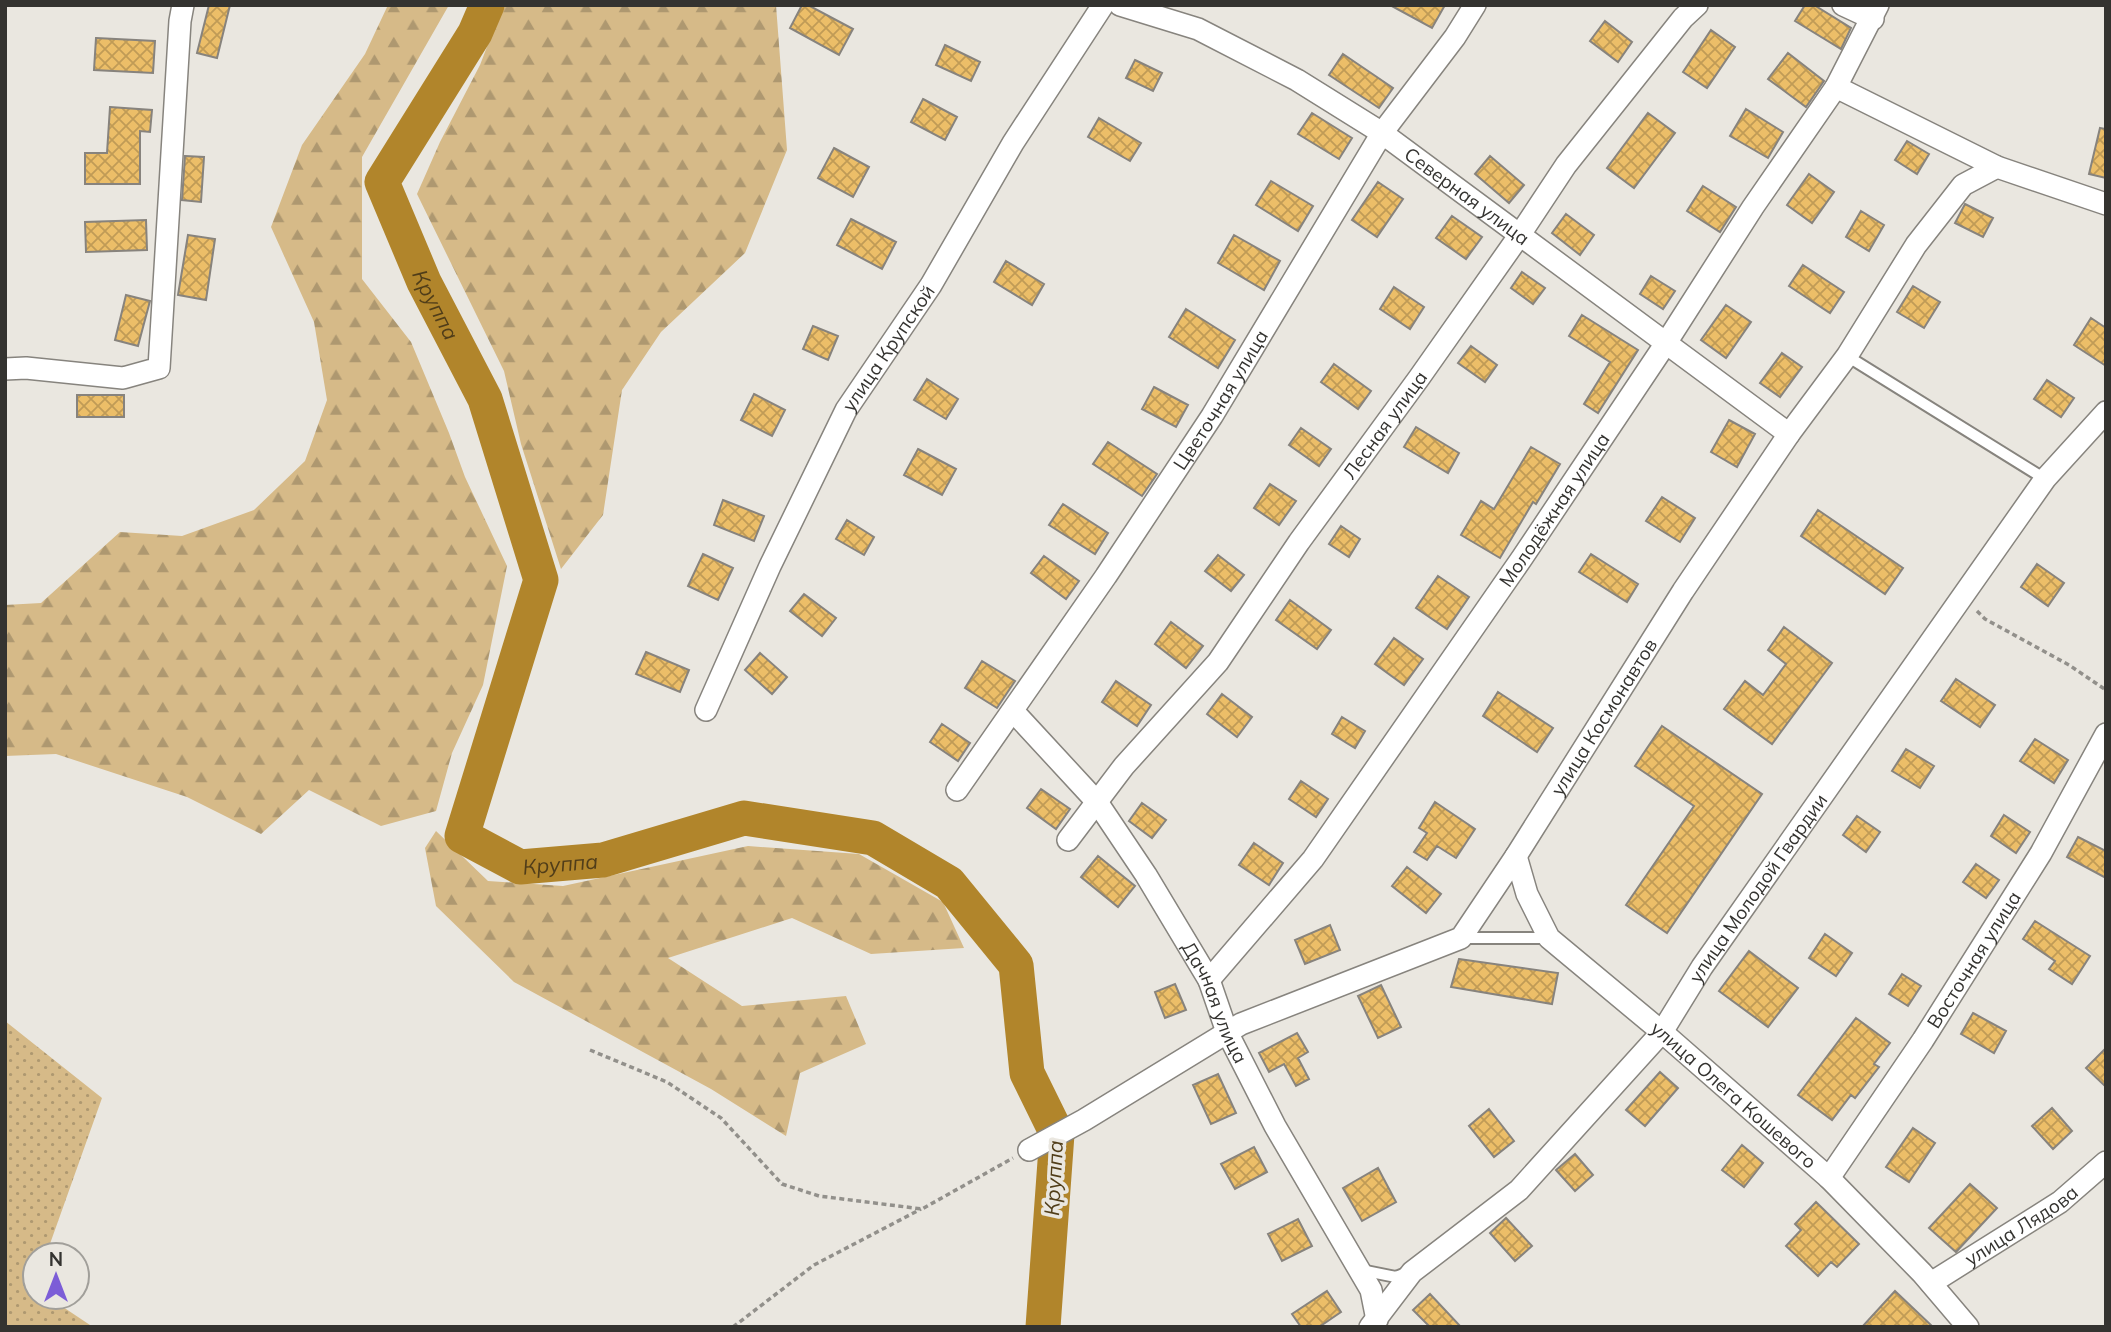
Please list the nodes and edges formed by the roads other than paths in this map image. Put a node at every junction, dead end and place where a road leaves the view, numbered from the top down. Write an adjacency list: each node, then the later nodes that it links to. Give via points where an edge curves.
1 (183, 5): 15 (street, via 159,368 123,378)
2 (1103, 5): 19 (street, улица Крупской, via 1013,143 931,285 846,410)
3 (1120, 5): 9 (street, Северная улица, via 1198,29 1297,80)
4 (1475, 5): 9 (street, Цветочная улица)
5 (1697, 5): 12 (street, Лесная улица, via 1566,164)
6 (1843, 5): 7 (street)
7 (1876, 12): 8 (street, Молодёжная улица)
8 (1836, 87): 10 (street); 13 (street, Молодёжная улица)
9 (1382, 133): 12 (street, Северная улица); 20 (street, Цветочная улица, via 1212,416)
10 (1997, 167): 11 (street); 14 (street, улица Космонавтов, via 1963,186 1916,245)
11 (2106, 204)
12 (1519, 236): 13 (street, Северная улица); 23 (street, Лесная улица, via 1299,542 1219,662)
13 (1666, 343): 17 (street, Северная улица); 28 (street, Молодёжная улица, via 1313,859)
14 (1847, 356): 17 (street, улица Космонавтов); 18 (lane)
15 (5, 369)
16 (2106, 412): 18 (street, улица Молодой Гвардии)
17 (1789, 434): 25 (street, улица Космонавтов)
18 (2046, 479): 30 (street, улица Молодой Гвардии, via 1702,967)
19 (706, 710)
20 (1013, 711): 22 (street, Цветочная улица); 23 (street, Дачная улица)
21 (2106, 734): 33 (street, Восточная улица, via 2041,853)
22 (957, 790)
23 (1097, 802): 24 (street, Лесная улица); 28 (street, Дачная улица)
24 (1068, 840)
25 (1516, 856): 26 (street, улица Космонавтов); 27 (street, улица Олега Кошевого, via 1527,894)
26 (1461, 938): 27 (lane); 29 (street)
27 (1549, 938): 30 (street, улица Олега Кошевого)
28 (1209, 980): 29 (street, Дачная улица)
29 (1227, 1032): 31 (street); 34 (street, Дачная улица)
30 (1662, 1032): 33 (street, улица Олега Кошевого); 35 (street, улица Молодой Гвардии, via 1519,1190)
31 (1029, 1150)
32 (2106, 1162): 36 (street, улица Лядова, via 2060,1202)
33 (1829, 1178): 36 (street, улица Олега Кошевого)
34 (1358, 1270): 35 (lane, via 1396,1276); 37 (street, Дачная улица, via 1371,1290)
35 (1412, 1272): 37 (street, улица Молодой Гвардии)
36 (1931, 1283): 38 (street, улица Олега Кошевого)
37 (1374, 1323)
38 (1968, 1327)

